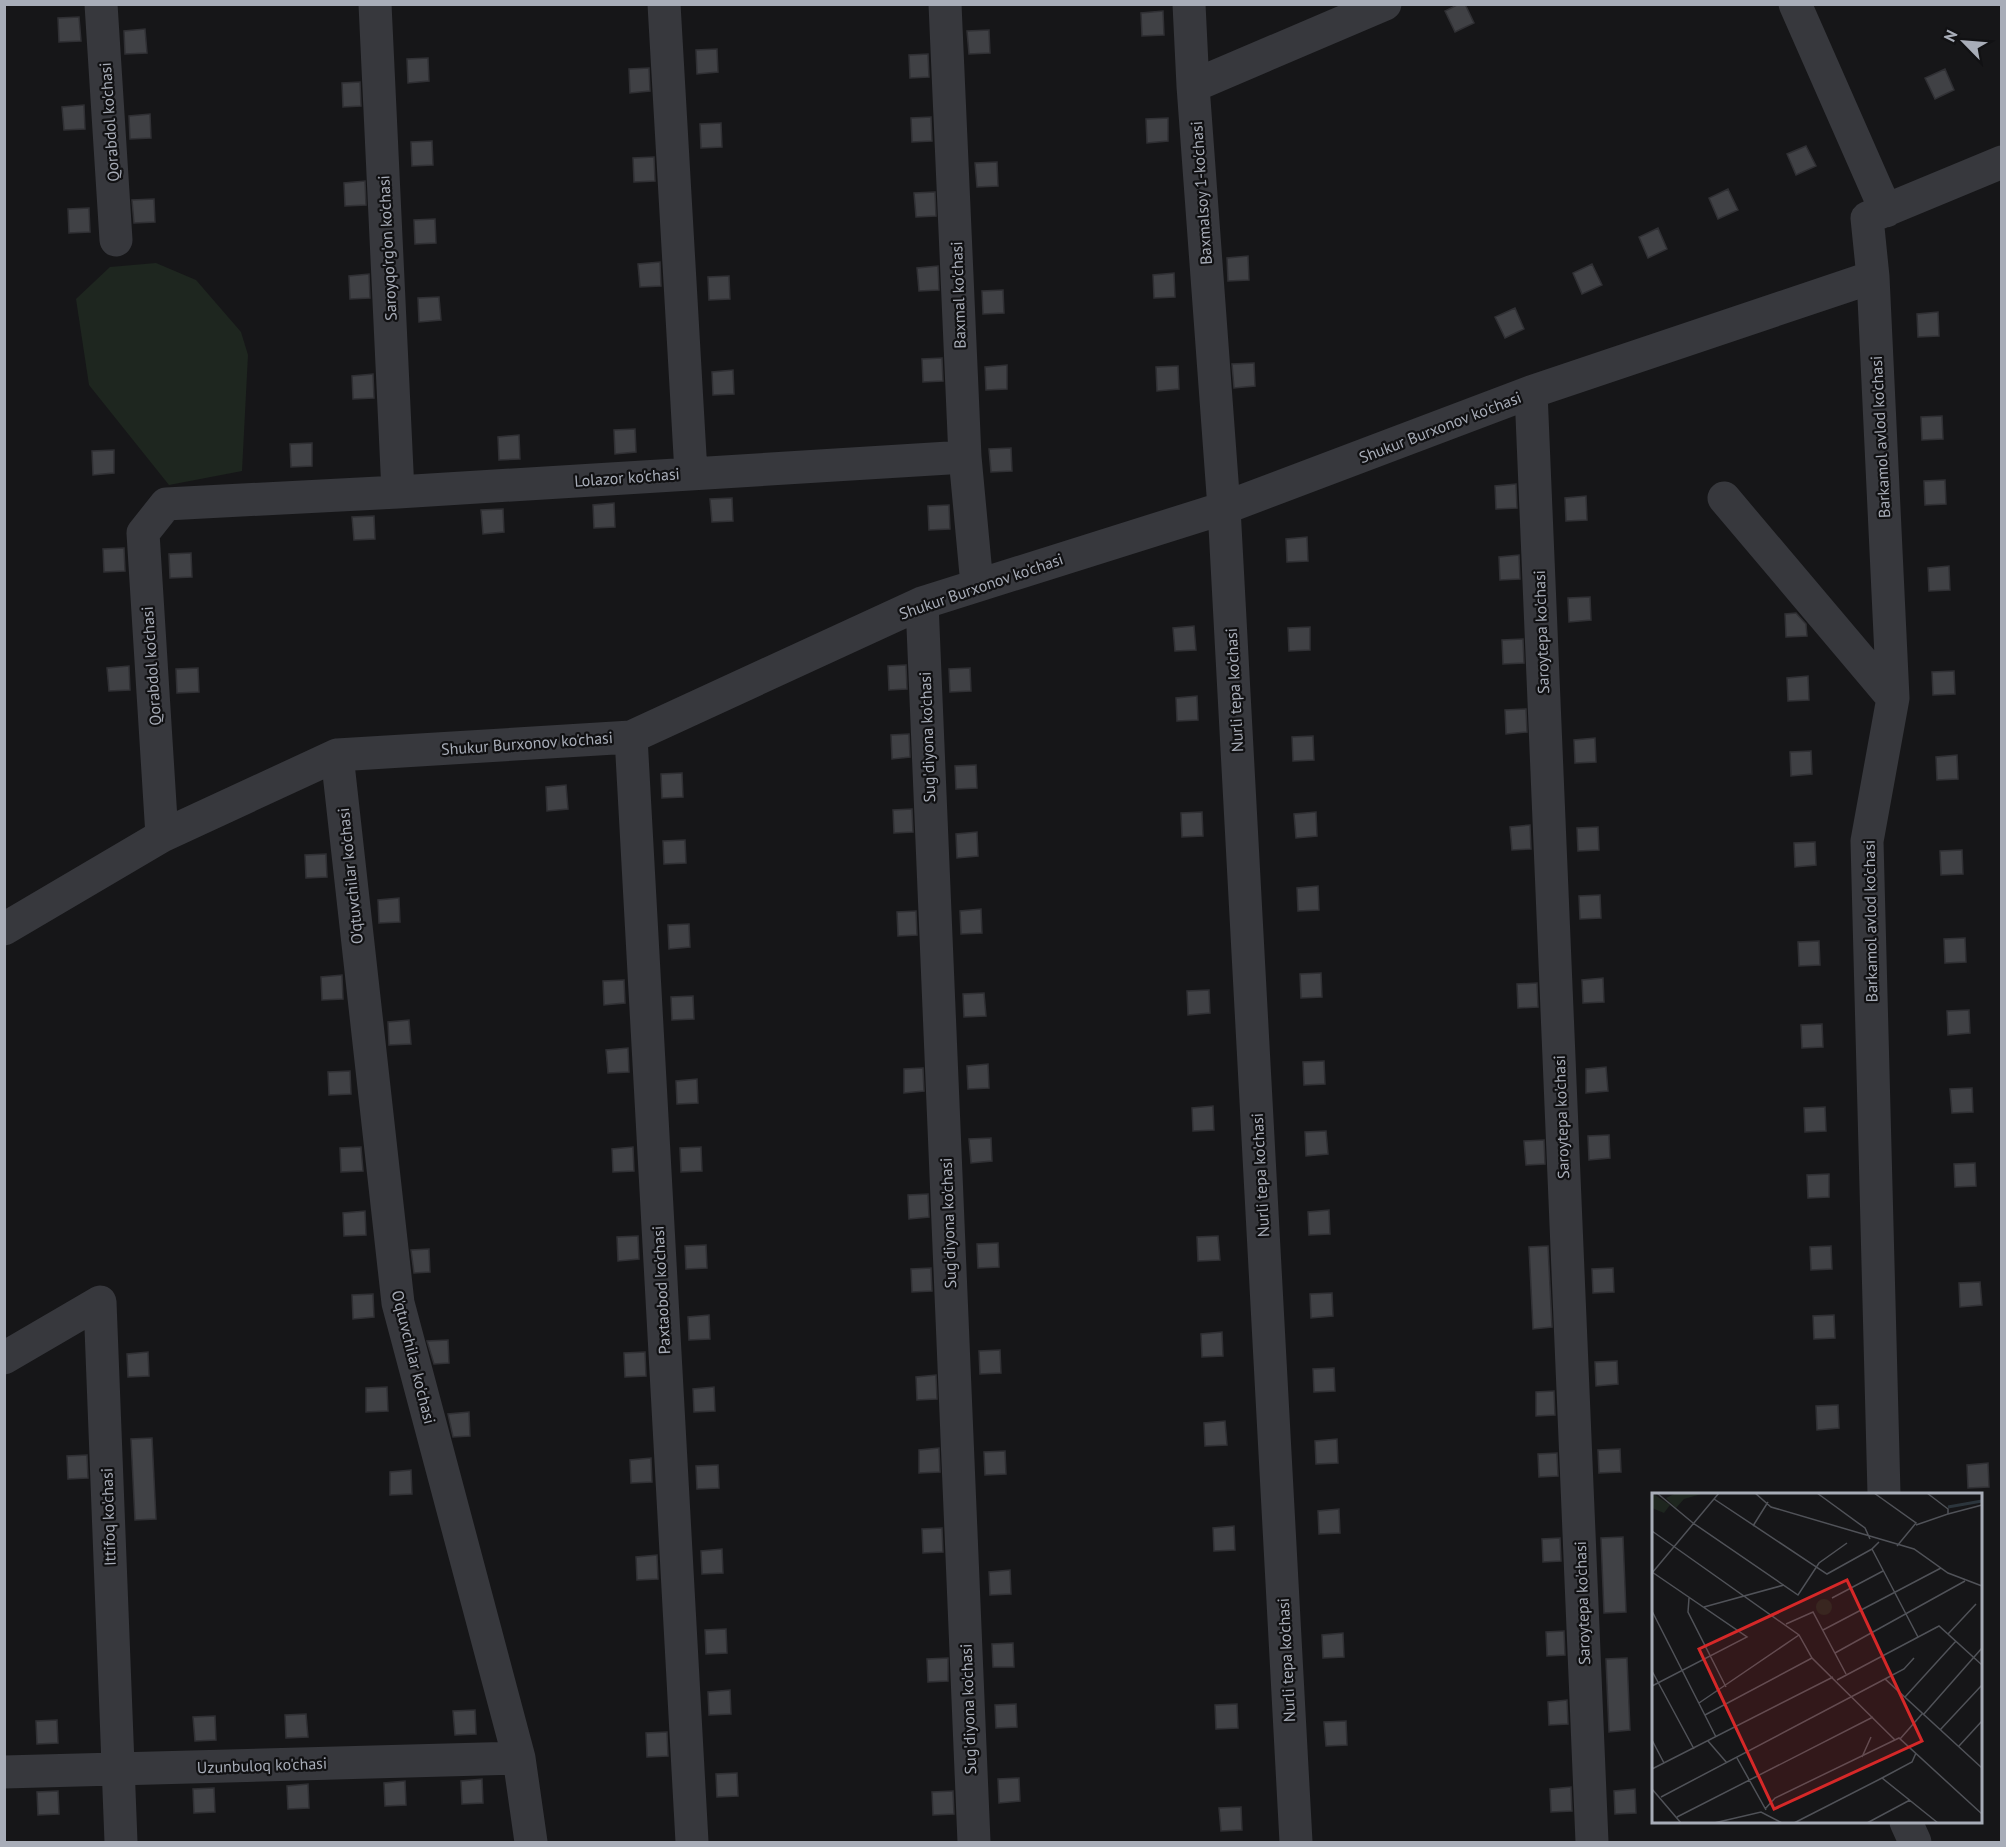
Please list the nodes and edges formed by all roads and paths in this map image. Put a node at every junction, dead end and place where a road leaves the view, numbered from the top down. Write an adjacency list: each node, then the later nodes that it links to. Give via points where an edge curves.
1 (101, 4): 11 (street, Qorabdol ko'chasi)
2 (375, 4): 16 (street, Saroyqo'rg'on ko'chasi)
3 (664, 4): 15 (street, Lolazor ko'chasi)
4 (945, 4): 14 (street, Baxmal ko'chasi)
5 (1189, 4): 8 (street, Baxmalsoy 1-ko'chasi)
6 (1385, 4): 8 (street)
7 (1795, 4): 10 (street)
8 (1193, 86): 19 (street, Baxmalsoy 1-ko'chasi)
9 (2001, 162): 10 (street)
10 (1886, 211): 12 (street, Barkamol avlod ko'chasi, via 1867,218)
11 (116, 240)
12 (1873, 277): 13 (street, Shukur Burxonov ko'chasi); 22 (street, Barkamol avlod ko'chasi)
13 (1531, 392): 19 (street, Shukur Burxonov ko'chasi); 38 (street, Saroytepa ko'chasi)
14 (964, 457): 15 (street); 20 (street, Baxmal ko'chasi)
15 (691, 473): 16 (street, Lolazor ko'chasi)
16 (398, 492): 18 (street, Lolazor ko'chasi)
17 (1724, 498): 22 (street)
18 (166, 504): 25 (street, Qorabdol ko'chasi, via 143,533)
19 (1224, 508): 20 (street, Shukur Burxonov ko'chasi); 37 (street, Nurli tepa ko'chasi)
20 (977, 585): 21 (street, Shukur Burxonov ko'chasi)
21 (922, 603): 23 (street, Shukur Burxonov ko'chasi); 36 (street, Sug'diyona ko'chasi)
22 (1893, 698): 28 (street, Barkamol avlod ko'chasi, via 1867,841)
23 (631, 737): 24 (street, Shukur Burxonov ko'chasi); 35 (street, Paxtaobod ko'chasi)
24 (337, 755): 25 (street, Shukur Burxonov ko'chasi); 29 (street, O'qtuvchilar ko'chasi, via 398,1303)
25 (162, 836): 26 (street, Shukur Burxonov ko'chasi)
26 (4, 929)
27 (4, 1358): 30 (street, Ittifoq ko'chasi, via 100,1302)
28 (1884, 1493)
29 (519, 1758): 30 (street, Uzunbuloq ko'chasi); 34 (street, O'qtuvchilar ko'chasi)
30 (117, 1769): 31 (street, Uzunbuloq ko'chasi); 33 (street, Ittifoq ko'chasi)
31 (4, 1772)
32 (1907, 1823): 39 (street)
33 (121, 1842)
34 (531, 1842)
35 (692, 1842)
36 (974, 1842)
37 (1296, 1842)
38 (1592, 1842)
39 (1915, 1842)

